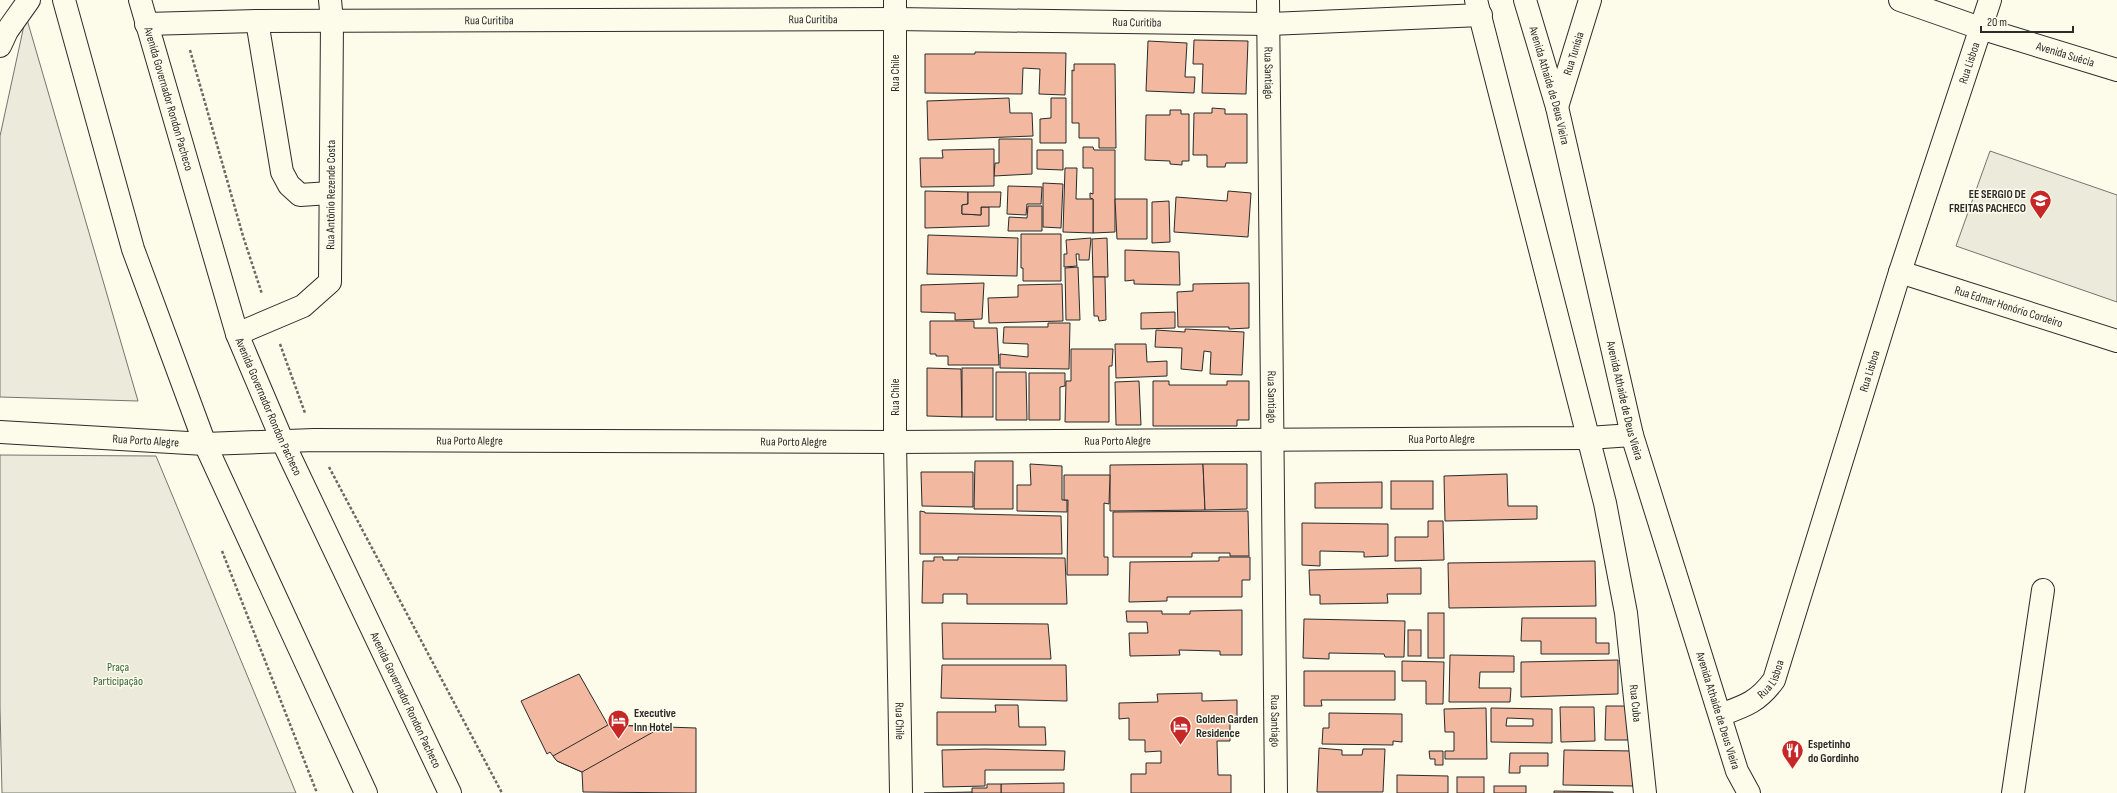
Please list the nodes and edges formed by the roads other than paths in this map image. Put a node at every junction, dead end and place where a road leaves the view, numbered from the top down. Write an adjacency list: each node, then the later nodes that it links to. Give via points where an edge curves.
1 (29, 0): 16 (street, via 6,31)
2 (64, 0): 29 (street, via 133,249)
3 (140, 0): 13 (street, Avenida Governador Rondon Pacheco)
4 (1268, 0): 14 (street, Rua Santiago)
5 (1525, 0): 18 (street, Avenida Athaide de Deus Vieira)
6 (1590, 0): 18 (street, Rua Tunísia)
7 (1900, 0): 15 (street, Avenida Suécia)
8 (1990, 0): 15 (street, Rua Lisboa)
9 (1478, 8): 14 (street, Rua Curitiba); 25 (street)
10 (895, 9): 11 (street, Rua Curitiba); 14 (street, Rua Curitiba); 28 (street, Rua Chile)
11 (331, 10): 12 (street, Rua Curitiba); 19 (street, Rua Antônio Rezende Costa)
12 (257, 21): 13 (street, Rua Curitiba); 19 (street, via 282,172 289,185 300,195)
13 (146, 24): 21 (street, Avenida Governador Rondon Pacheco)
14 (1268, 24): 27 (street, Rua Santiago)
15 (1980, 28): 17 (street, Avenida Suécia); 20 (street, Rua Lisboa)
16 (0, 46)
17 (2117, 70)
18 (1557, 107): 24 (street, Avenida Athaide de Deus Vieira)
19 (330, 193): 21 (street, Rua Antônio Rezende Costa, via 330,282 303,306)
20 (1900, 272): 22 (street, Rua Edmar Honório Cordeiro); 31 (street, Rua Lisboa, via 1774,680 1765,693 1750,705)
21 (237, 334): 26 (street, Avenida Governador Rondon Pacheco)
22 (2117, 341)
23 (0, 432): 29 (street, Rua Porto Alegre)
24 (1632, 436): 25 (street, Rua Porto Alegre); 31 (street, Avenida Athaide de Deus Vieira)
25 (1588, 438): 27 (street, Rua Porto Alegre); 37 (street, Rua Cuba, via 1605,504 1626,613)
26 (282, 440): 28 (street, Rua Porto Alegre); 29 (street, Rua Porto Alegre); 34 (street, Avenida Governador Rondon Pacheco)
27 (1272, 441): 28 (street, Rua Porto Alegre); 36 (street, Rua Santiago)
28 (895, 442): 35 (street, Rua Chile)
29 (205, 444): 33 (street)
30 (2043, 590): 40 (street)
31 (1720, 715): 32 (street, Avenida Athaide de Deus Vieira)
32 (1737, 771): 38 (street); 39 (street, Avenida Athaide de Deus Vieira)
33 (366, 793)
34 (450, 793)
35 (901, 793)
36 (1276, 793)
37 (1645, 793)
38 (1737, 793)
39 (1749, 793)
40 (2013, 793)

